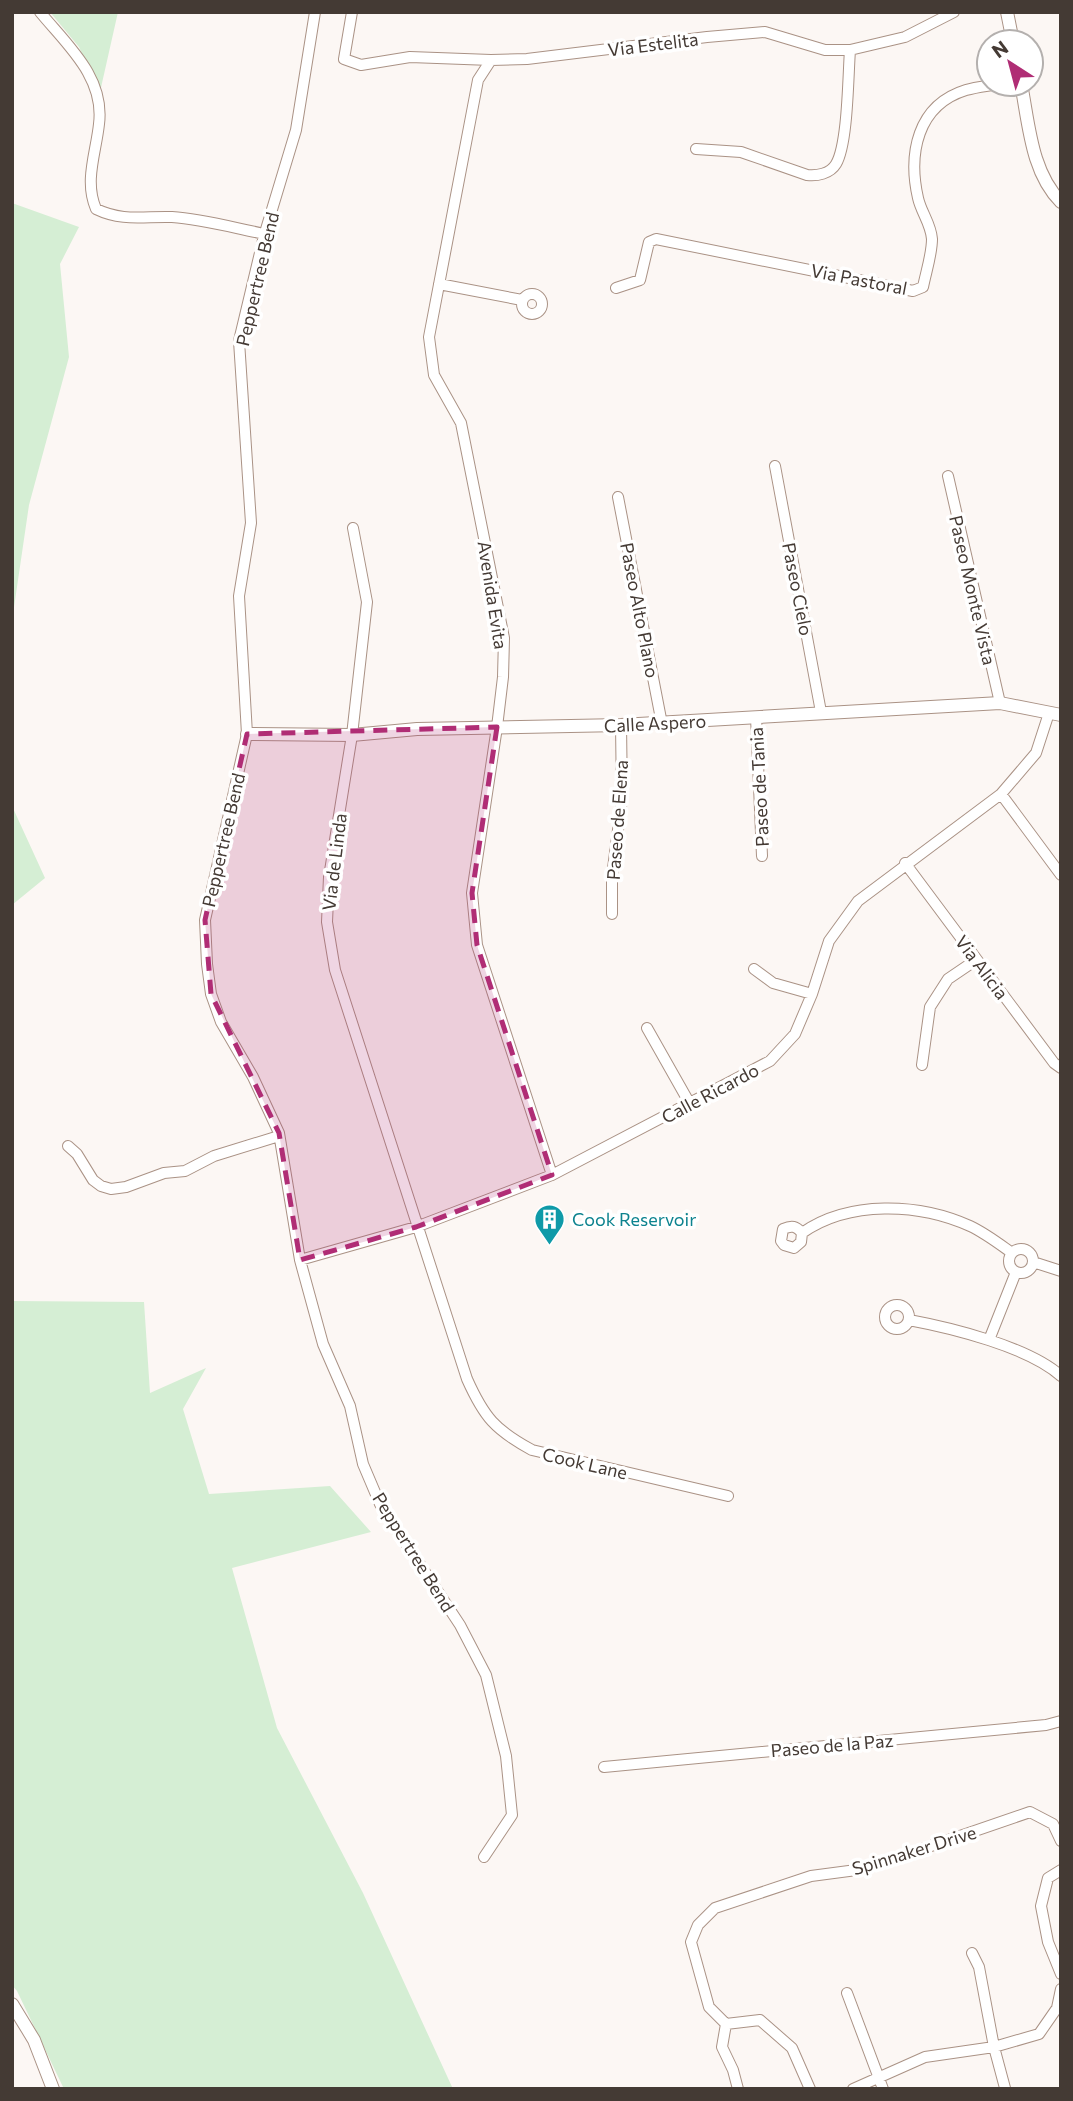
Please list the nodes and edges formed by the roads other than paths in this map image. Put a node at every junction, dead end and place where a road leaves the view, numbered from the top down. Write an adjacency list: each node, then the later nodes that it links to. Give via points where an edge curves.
1 (40, 12): 11 (street, via 76,51 98,94 100,122 90,175 96,209 112,217 183,219)
2 (315, 12): 11 (street, Peppertree Bend, via 296,130)
3 (352, 12): 6 (street, Via Estelita, via 344,59 361,65 410,57)
4 (954, 12): 5 (street, Via Estelita, via 905,37)
5 (850, 50): 6 (street, Via Estelita, via 825,50 765,32 527,60); 9 (street, via 842,141 829,170 807,174 741,152)
6 (491, 60): 12 (street, Avenida Evita, via 478,80)
7 (975, 88): 13 (street, Via Pastoral, via 946,99 918,135 915,179 932,243 923,287 918,290 656,239 649,242 640,280)
8 (1024, 98): 10 (street, via 1038,164)
9 (696, 149)
10 (1061, 202)
11 (265, 234): 26 (street, Peppertree Bend, via 239,341 251,523 239,596)
12 (439, 284): 14 (street); 25 (street, Avenida Evita, via 429,337 434,375 461,424 504,638)
13 (616, 288)
14 (522, 300)
15 (775, 466): 20 (street, Paseo Cielo)
16 (948, 476): 19 (street, Paseo Monte Vista)
17 (618, 497): 23 (street, Paseo Alto Plano)
18 (353, 528): 27 (street, Via de Linda, via 366,602)
19 (1000, 703): 20 (street, Calle Aspero); 21 (street, Calle Aspero)
20 (821, 712): 22 (street, Calle Aspero)
21 (1055, 714): 28 (street, Calle Ricardo, via 1036,753)
22 (756, 717): 23 (street, Calle Aspero); 29 (street, Paseo de Tania)
23 (662, 723): 24 (street, Calle Aspero)
24 (621, 725): 25 (street, Calle Aspero); 32 (street, Paseo de Elena, via 622,799)
25 (497, 727): 27 (street, Calle Aspero); 42 (street, Avenida Evita, via 472,893 477,946)
26 (247, 734): 27 (street, Calle Aspero); 40 (street, Peppertree Bend, via 205,920 207,964 221,1022 253,1077)
27 (352, 735): 43 (street, Via de Linda, via 329,877 327,922 335,970)
28 (1001, 794): 30 (street, Calle Ricardo); 31 (street)
29 (762, 856)
30 (905, 863): 33 (street, Via Alicia); 35 (street, Calle Ricardo, via 858,901 829,941)
31 (1061, 875)
32 (612, 914)
33 (976, 960): 37 (street, via 948,979 930,1007); 38 (street, Via Alicia)
34 (754, 969): 35 (street, via 773,983)
35 (812, 994): 39 (street, Calle Ricardo, via 795,1034 770,1060)
36 (647, 1028): 39 (street)
37 (922, 1065)
38 (1061, 1068)
39 (690, 1104): 42 (street, Calle Ricardo)
40 (279, 1136): 41 (street, via 214,1156 185,1171 111,1189 93,1180); 46 (street, Peppertree Bend)
41 (68, 1146)
42 (552, 1175): 43 (street, Calle Ricardo)
43 (416, 1227): 46 (street, Calle Ricardo); 53 (street, Cook Lane, via 467,1379 485,1416 506,1436 541,1453)
44 (802, 1233): 45 (street, via 817,1222 856,1211 921,1211 969,1226)
45 (1012, 1253): 47 (street, via 1026,1249); 49 (street, via 1009,1260)
46 (300, 1260): 57 (street, Peppertree Bend, via 323,1344 350,1406 363,1464 380,1504 460,1625 486,1675 506,1756 512,1815)
47 (1033, 1262): 48 (street); 49 (street, via 1027,1271)
48 (1061, 1271)
49 (1017, 1272): 51 (street)
50 (909, 1320): 51 (street)
51 (989, 1340): 52 (street, via 1037,1360)
52 (1061, 1376)
53 (727, 1496)
54 (1061, 1721): 55 (street, Paseo de la Paz)
55 (604, 1767)
56 (1061, 1841): 67 (street, Spinnaker Drive, via 1053,1824 1030,1812 864,1869 811,1876 715,1908 698,1925 691,1942 709,2007)
57 (484, 1857)
58 (1061, 1870): 60 (street, via 1048,1878 1041,1906)
59 (1061, 1937): 60 (street)
60 (1048, 1942): 62 (street)
61 (972, 1953): 68 (street)
62 (1061, 1975)
63 (1061, 1989): 66 (street)
64 (847, 1993): 69 (street)
65 (12, 2004): 71 (street, via 34,2040)
66 (1059, 2009): 68 (street, via 1039,2034)
67 (726, 2024): 72 (street, via 722,2047); 73 (street, via 760,2020 792,2048)
68 (993, 2047): 69 (street, via 925,2057); 70 (street)
69 (881, 2083): 74 (street)
70 (1005, 2088)
71 (53, 2089)
72 (738, 2089)
73 (810, 2089)
74 (853, 2089)

